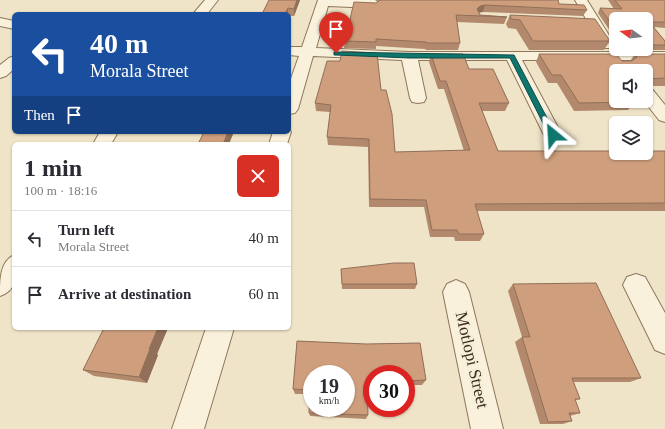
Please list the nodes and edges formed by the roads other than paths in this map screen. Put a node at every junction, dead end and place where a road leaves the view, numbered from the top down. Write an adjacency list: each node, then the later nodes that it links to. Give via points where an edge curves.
1 (212, 0): 5 (street)
2 (580, 0): 8 (street)
3 (324, 1): 4 (street); 12 (street)
4 (375, 4)
5 (202, 12)
6 (0, 22): 9 (street)
7 (579, 22): 8 (street)
8 (594, 23): 10 (street)
9 (12, 25)
10 (609, 47)
11 (291, 51): 12 (street)
12 (307, 52): 13 (street); 24 (street)
13 (409, 56): 14 (street); 22 (street)
14 (512, 56): 15 (street); 26 (street)
15 (609, 56)
16 (615, 56): 20 (street)
17 (653, 56): 18 (street)
18 (665, 56)
19 (12, 63): 21 (street)
20 (622, 64)
21 (0, 74)
22 (418, 98)
23 (653, 101): 25 (street)
24 (291, 103)
25 (665, 116)
26 (553, 135)
27 (12, 269): 28 (street)
28 (0, 284)
29 (636, 285): 32 (street)
30 (456, 292): 34 (street, Motlopi Street)
31 (219, 330): 33 (street)
32 (665, 340)
33 (188, 429)
34 (487, 429)

